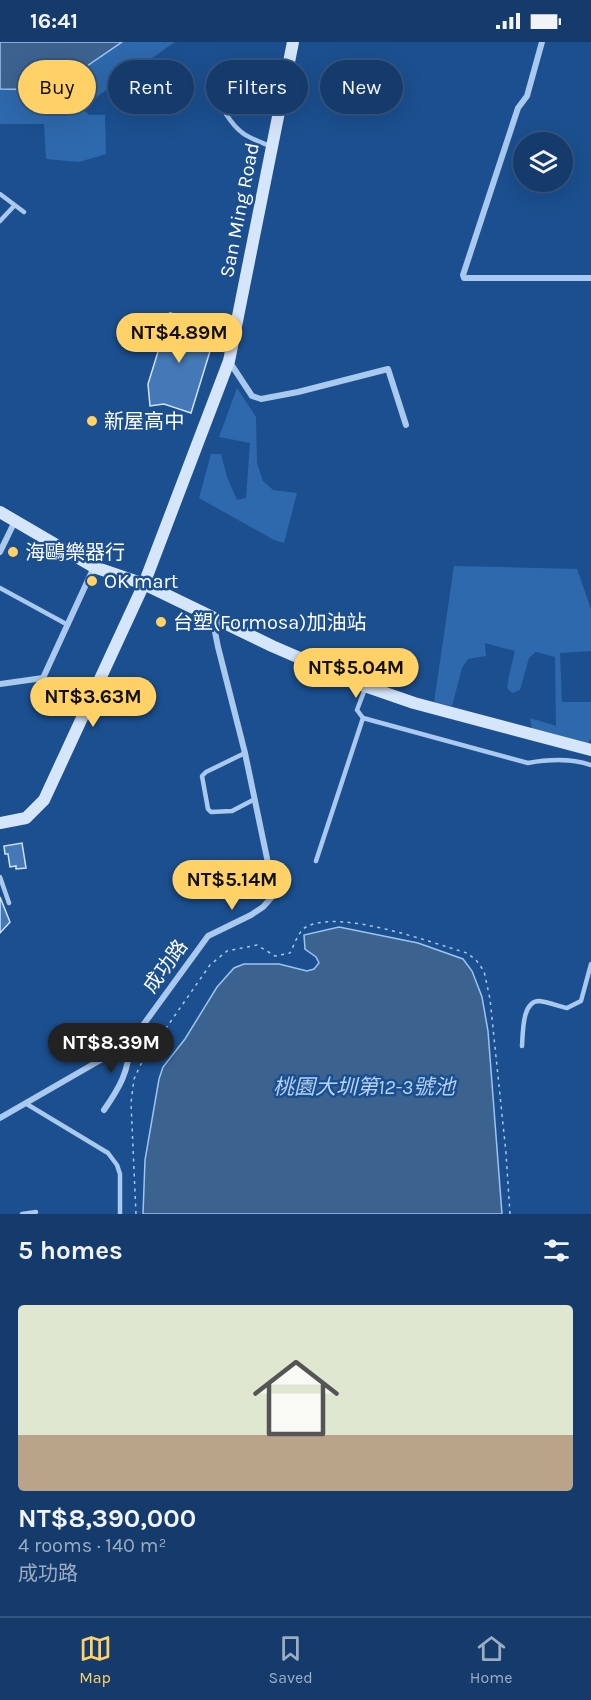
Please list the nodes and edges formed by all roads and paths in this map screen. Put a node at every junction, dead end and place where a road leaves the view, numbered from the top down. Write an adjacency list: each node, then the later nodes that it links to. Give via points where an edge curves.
1 (293, 42): 4 (street, San Ming Road)
2 (542, 42): 9 (street, via 527,96 518,108 463,275)
3 (226, 114): 4 (lane, via 241,134)
4 (272, 147): 10 (street, San Ming Road)
5 (0, 194): 6 (lane)
6 (14, 206): 7 (lane); 8 (lane)
7 (24, 212)
8 (0, 222)
9 (591, 278)
10 (229, 361): 11 (street, via 252,396 261,399 388,369); 16 (street, San Ming Road)
11 (406, 425)
12 (0, 512): 13 (street)
13 (15, 521): 14 (street); 15 (street)
14 (0, 552)
15 (94, 567): 16 (street); 19 (street)
16 (144, 584): 18 (street); 27 (street, San Ming Road, via 44,800 26,818)
17 (0, 588): 19 (lane)
18 (212, 616): 21 (street); 24 (street, 成功路)
19 (68, 625): 20 (street, via 43,678)
20 (0, 684)
21 (366, 686): 22 (lane, via 357,710); 23 (street, via 414,703)
22 (363, 718): 25 (lane, via 528,763 549,759); 28 (lane)
23 (591, 750)
24 (245, 753): 26 (street, 成功路); 26 (lane, via 202,776 208,809 232,811)
25 (591, 765)
26 (255, 799): 32 (street, 成功路, via 273,887 271,898 251,915 208,936)
27 (0, 823)
28 (316, 861)
29 (0, 877): 30 (lane)
30 (9, 903)
31 (591, 964): 33 (lane, via 581,1001 567,1008 541,1001 529,1006 523,1022)
32 (130, 1043): 34 (street, 成功路); 35 (street, via 129,1061 117,1092)
33 (522, 1046)
34 (26, 1103): 36 (street, 成功路); 39 (lane, via 108,1154 120,1174)
35 (104, 1110)
36 (0, 1118)
37 (36, 1212): 38 (lane)
38 (22, 1214)
39 (120, 1214)
40 (136, 1214): 41 (path, via 131,1103 134,1079 210,964 227,951 251,945 275,956 290,953 299,934 308,926 343,921 467,952 484,971)
41 (510, 1214)

